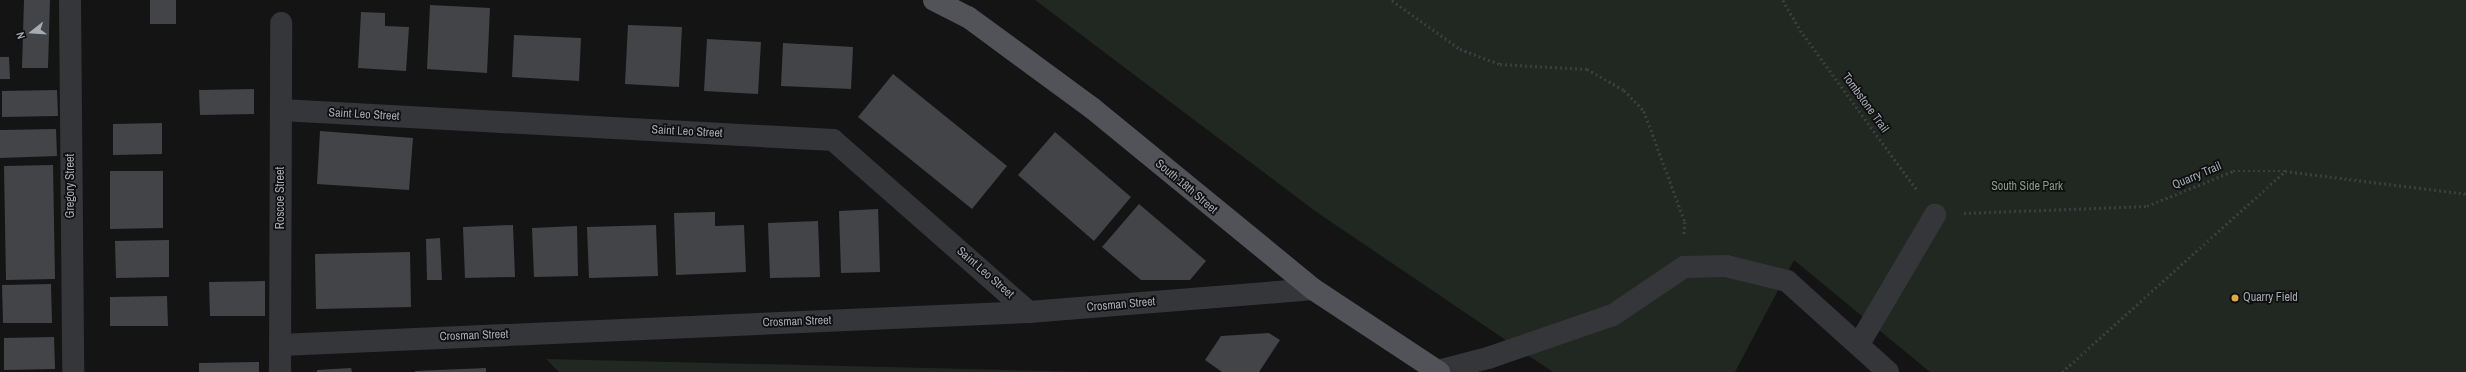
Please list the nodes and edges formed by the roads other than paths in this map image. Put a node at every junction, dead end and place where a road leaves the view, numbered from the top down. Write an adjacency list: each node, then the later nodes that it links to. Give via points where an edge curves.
1 (70, 0): 10 (street, Gregory Street)
2 (934, 0): 6 (main road, South 18th Street, via 968,16 1092,108)
3 (281, 23): 4 (street, Roscoe Street)
4 (281, 110): 7 (street, Saint Leo Street, via 834,140); 8 (street, Roscoe Street)
5 (1935, 215): 9 (street)
6 (1313, 289): 7 (street, Crosman Street); 12 (main road, South 18th Street)
7 (1029, 312): 8 (street, Crosman Street)
8 (281, 344): 11 (street, Roscoe Street)
9 (1860, 344): 12 (street, via 1787,281 1726,266 1684,267 1613,315); 13 (street)
10 (73, 372)
11 (280, 372)
12 (1439, 372)
13 (1888, 372)

